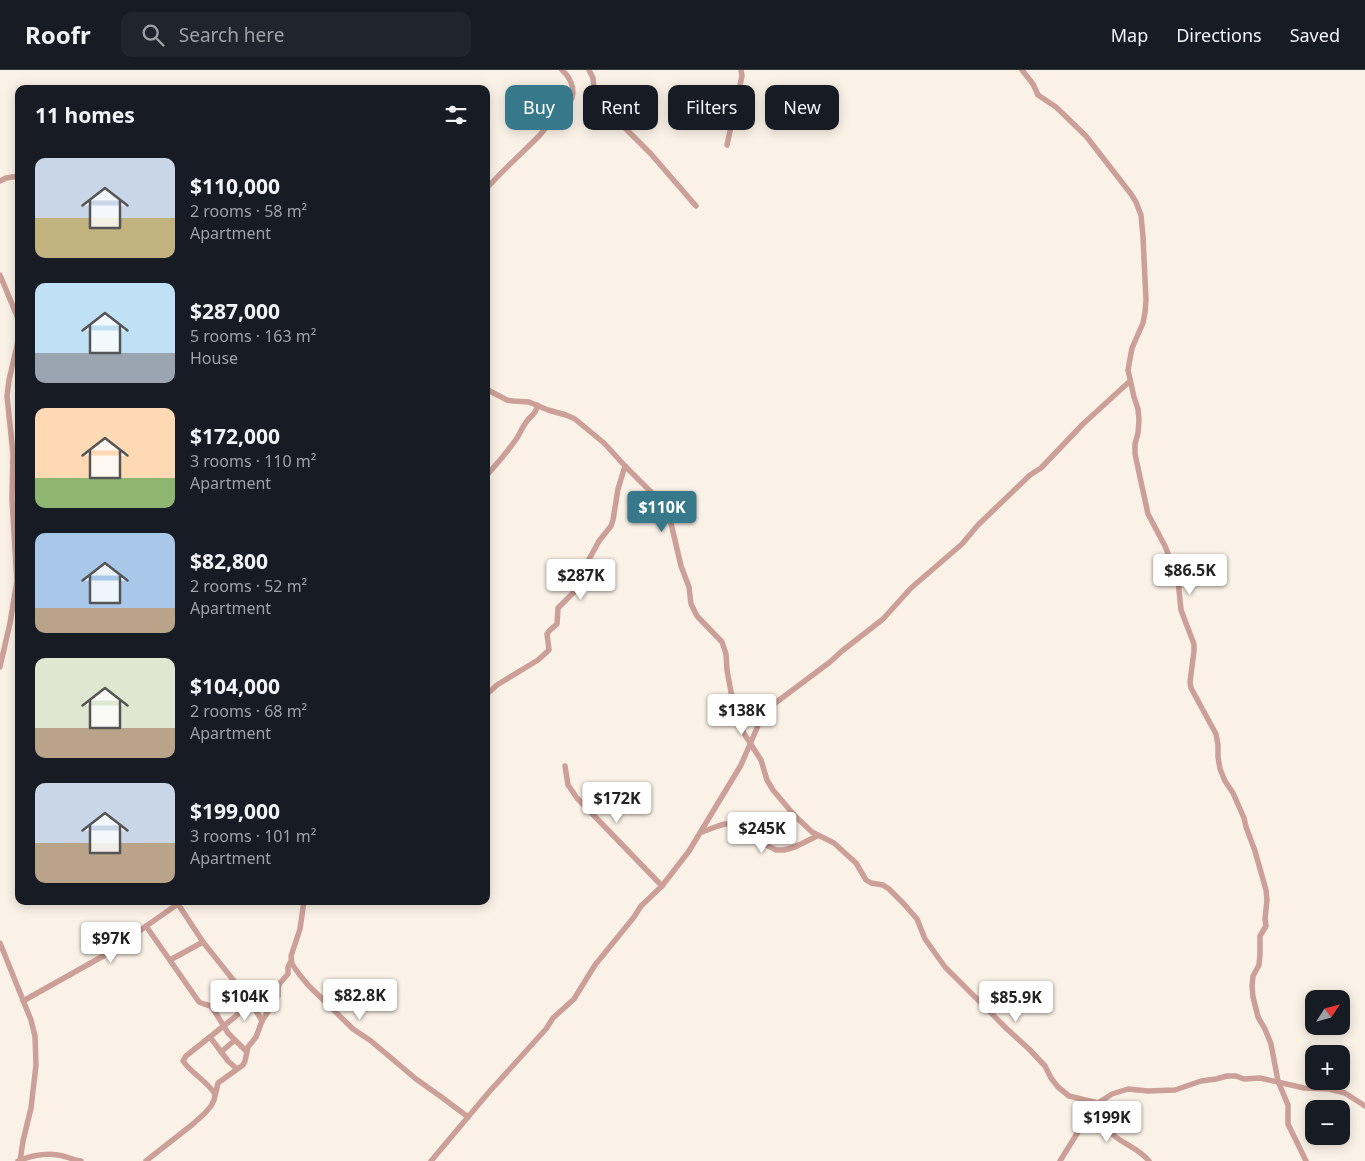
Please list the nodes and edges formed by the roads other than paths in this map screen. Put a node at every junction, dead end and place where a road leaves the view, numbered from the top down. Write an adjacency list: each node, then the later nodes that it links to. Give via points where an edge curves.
1 (562, 70): 8 (street, via 572,84 572,98)
2 (589, 70): 9 (street, via 600,98)
3 (741, 70): 5 (street)
4 (1022, 70): 13 (street, via 1038,95 1056,107 1092,143 1139,208 1146,306 1129,359)
5 (727, 145)
6 (15, 177): 7 (street)
7 (0, 181)
8 (490, 184)
9 (696, 206)
10 (0, 274): 11 (street)
11 (15, 310)
12 (15, 354): 18 (street, via 7,396 13,439)
13 (1130, 381): 22 (street, via 962,544 911,588 883,620 774,704 766,712); 44 (street, via 1138,408 1135,454 1148,514 1178,580 1181,610 1194,644 1191,688 1216,734 1220,769 1244,818 1266,890 1266,926 1260,936 1260,960 1252,986 1256,1009 1271,1044)
14 (490, 391): 15 (street, via 506,400)
15 (537, 405): 16 (street, via 575,420 604,443); 17 (street, via 534,414)
16 (625, 466): 21 (street, via 614,520 587,563 574,592 558,608 557,624 547,634 549,650); 22 (street, via 667,511 691,604 697,616 722,642 731,692)
17 (490, 472)
18 (15, 548)
19 (15, 593): 20 (street)
20 (0, 667)
21 (490, 691)
22 (750, 744): 24 (street); 25 (street, via 761,760 772,790)
23 (565, 766): 26 (street, via 568,785 577,798)
24 (702, 832): 25 (street, via 730,824 772,848 784,850); 26 (street)
25 (818, 836): 46 (street, via 830,841 856,863 866,880 889,889 904,904 946,967 1045,1066 1058,1087 1069,1096)
26 (662, 886): 48 (street, via 645,902 595,965 574,999 553,1018)
27 (177, 905): 30 (street)
28 (181, 905): 31 (street)
29 (303, 905): 34 (street)
30 (146, 926): 33 (street); 35 (street, via 105,955)
31 (203, 942): 33 (street); 36 (street)
32 (0, 943): 35 (street)
33 (170, 960): 38 (street, via 199,1002 210,1005)
34 (292, 960): 37 (street, via 288,974 278,987 278,996); 48 (street, via 308,985 353,1029)
35 (23, 1000): 49 (street, via 35,1036 36,1065)
36 (250, 1001): 37 (street); 38 (street)
37 (262, 1021): 41 (street)
38 (223, 1026): 39 (street); 40 (street)
39 (210, 1037): 42 (street); 45 (street, via 183,1061)
40 (235, 1040): 41 (street); 42 (street)
41 (246, 1051): 43 (street, via 245,1061)
42 (221, 1052): 43 (street)
43 (237, 1069): 45 (street, via 218,1083)
44 (1278, 1081): 46 (street, via 1227,1076 1175,1090 1128,1089 1112,1094); 47 (street, via 1296,1087 1341,1092); 55 (street, via 1288,1105 1290,1128)
45 (216, 1094): 51 (street, via 205,1113)
46 (1098, 1104): 53 (street); 54 (street, via 1107,1127 1114,1135)
47 (1365, 1106)
48 (468, 1117): 52 (street)
49 (20, 1161): 50 (street, via 47,1154)
50 (81, 1161)
51 (146, 1161)
52 (431, 1161)
53 (1060, 1161)
54 (1149, 1161)
55 (1306, 1161)

